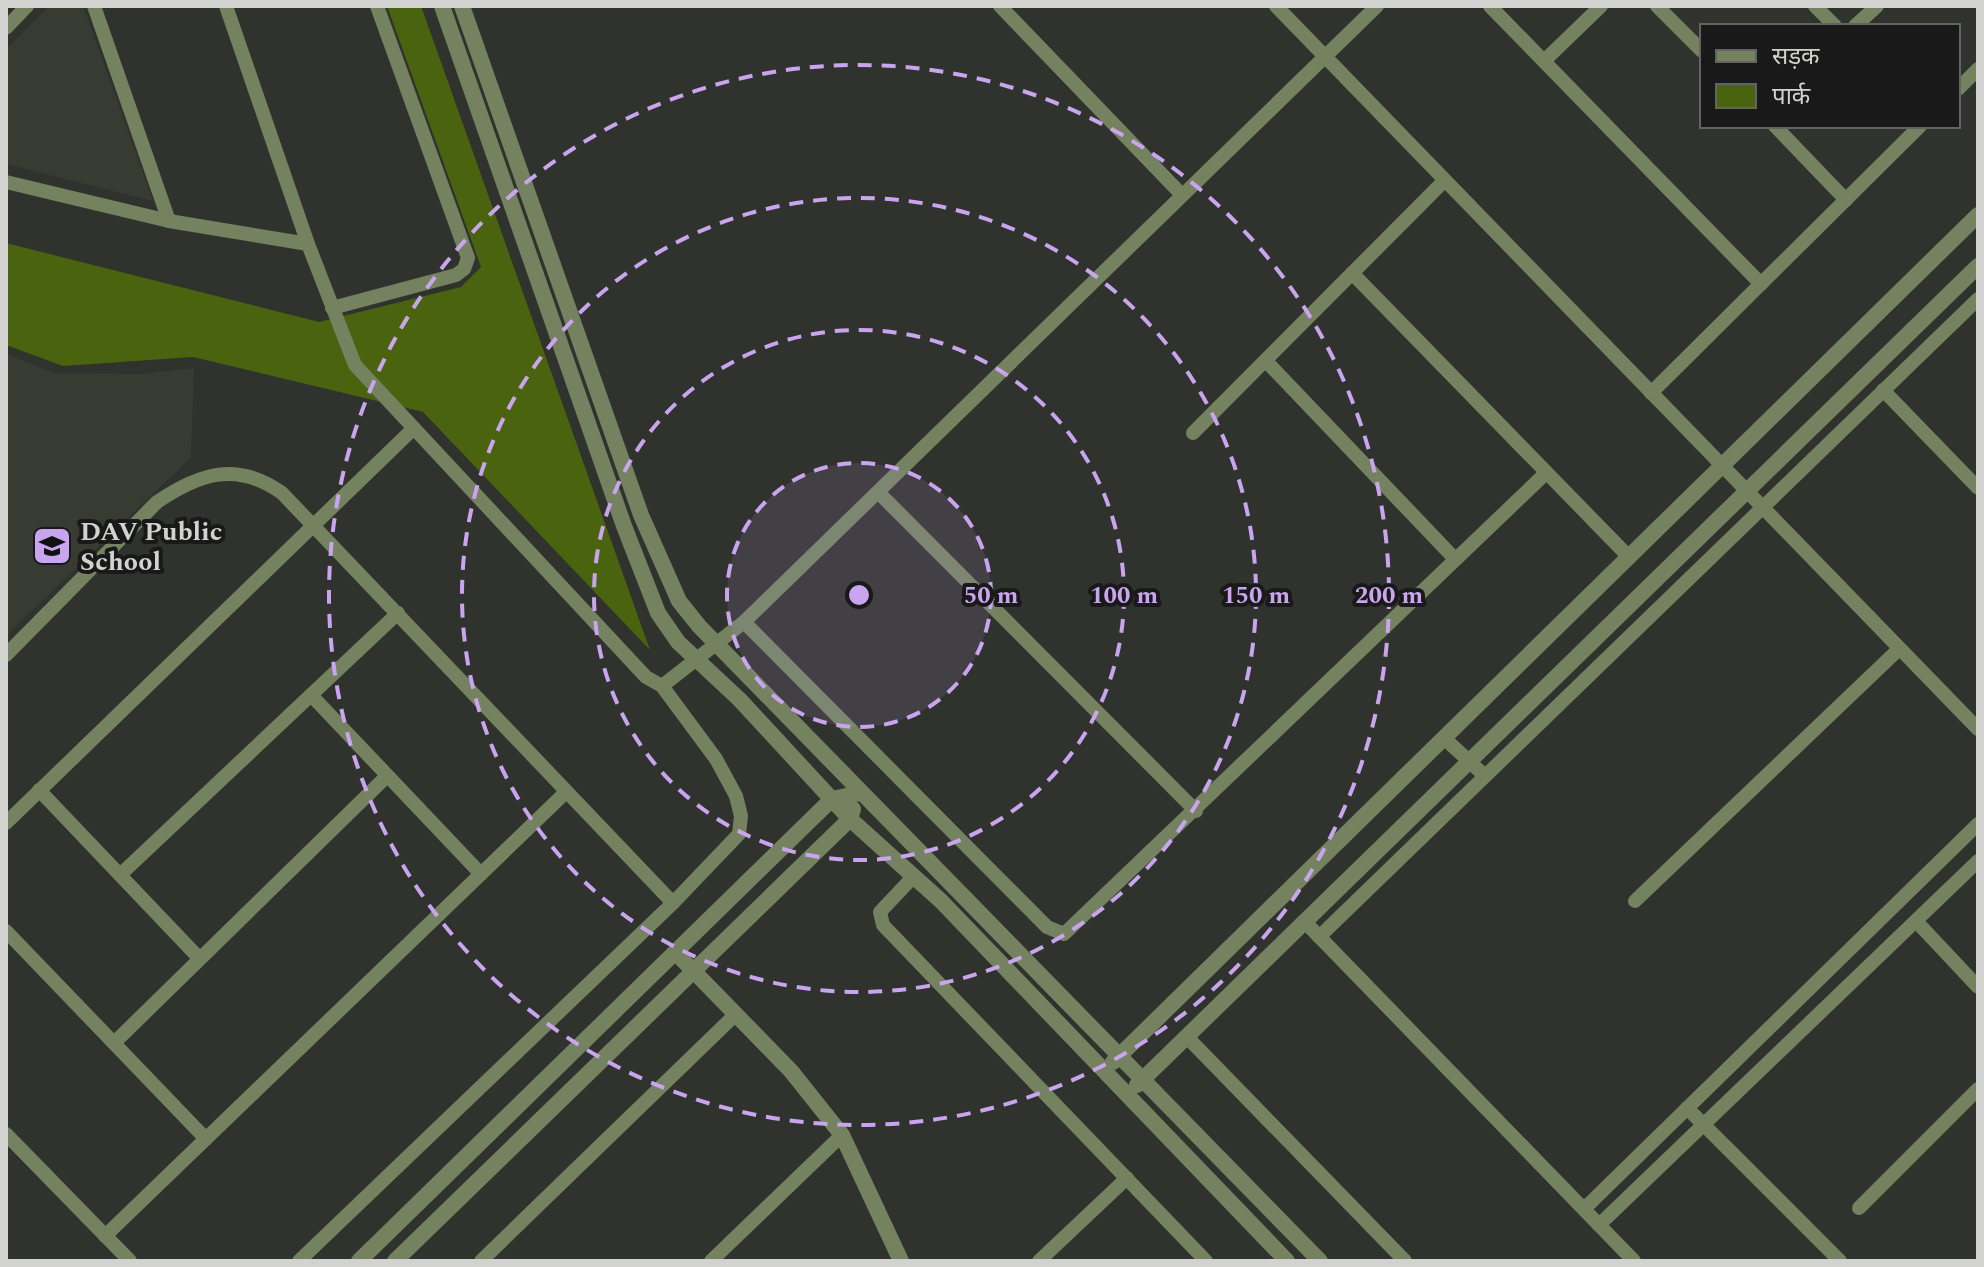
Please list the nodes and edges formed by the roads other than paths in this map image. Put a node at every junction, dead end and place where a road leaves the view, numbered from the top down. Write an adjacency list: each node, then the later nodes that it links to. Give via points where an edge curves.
1 (27, 6): 17 (street)
2 (94, 6): 30 (street)
3 (226, 6): 31 (street)
4 (377, 6): 36 (street, via 468,258 456,275)
5 (442, 6): 56 (street, via 645,581 658,613)
6 (462, 6): 53 (street, via 646,527 679,601)
7 (1000, 6): 27 (street)
8 (1276, 6): 19 (street)
9 (1377, 6): 19 (street)
10 (1490, 6): 20 (street)
11 (1601, 6): 20 (street)
12 (1657, 6): 18 (street)
13 (1815, 6): 15 (street)
14 (1877, 6): 16 (street)
15 (1833, 24)
16 (1857, 24)
17 (6, 28)
18 (1700, 49)
19 (1325, 57): 25 (street); 27 (street)
20 (1544, 61): 34 (street)
21 (1978, 69): 22 (street)
22 (1960, 87)
23 (1777, 128): 28 (street)
24 (1918, 128): 28 (street)
25 (1444, 181): 33 (street); 39 (street)
26 (6, 182): 30 (street)
27 (1182, 195): 46 (street)
28 (1846, 200): 34 (street)
29 (1978, 215): 42 (street)
30 (169, 221): 31 (street)
31 (308, 244): 36 (street)
32 (1978, 266): 45 (street)
33 (1352, 273): 37 (street); 43 (street)
34 (1761, 284): 39 (street)
35 (1978, 299): 38 (street)
36 (334, 314): 40 (street, via 355,365)
37 (1266, 361): 41 (street); 50 (street)
38 (1883, 390): 44 (street); 47 (street)
39 (1651, 393): 42 (street)
40 (414, 428): 48 (street); 57 (street, via 646,677)
41 (1193, 433)
42 (1722, 466): 45 (street); 49 (street)
43 (1546, 473): 49 (street); 50 (street)
44 (1978, 488)
45 (1747, 491): 47 (street); 61 (street)
46 (878, 492): 52 (street); 68 (street)
47 (1763, 507): 54 (street); 62 (street)
48 (313, 526): 51 (street); 55 (street, via 261,478 237,472 181,485 157,502); 64 (street)
49 (1629, 557): 60 (street)
50 (1455, 559): 68 (street)
51 (398, 613): 58 (street); 65 (street)
52 (744, 622): 53 (street); 68 (street, via 1055,932 1071,931)
53 (716, 643): 56 (street); 66 (street)
54 (1899, 649): 59 (street); 76 (street)
55 (6, 655)
56 (697, 660): 57 (street); 67 (street)
57 (662, 686): 77 (street, via 716,759 741,816 739,834 724,854)
58 (311, 695): 63 (street); 74 (street)
59 (1978, 729)
60 (1444, 738): 61 (street); 89 (street)
61 (1469, 762): 62 (street); 79 (street)
62 (1484, 775): 81 (street)
63 (387, 776): 73 (street); 83 (street)
64 (39, 790): 70 (street); 74 (street)
65 (566, 792): 73 (street); 77 (street)
66 (860, 793): 67 (street); 69 (street); 89 (street)
67 (832, 799): 69 (street); 82 (street)
68 (1196, 811)
69 (850, 819): 75 (street); 84 (street)
70 (6, 823)
71 (1978, 824): 94 (street)
72 (1978, 861): 78 (street)
73 (481, 874): 98 (street)
74 (120, 875): 83 (street)
75 (914, 876): 90 (street); 99 (street, via 880,912 883,925)
76 (1635, 901)
77 (673, 903): 105 (street)
78 (1916, 921): 85 (street); 95 (street)
79 (1305, 922): 81 (street); 87 (street)
80 (6, 931): 88 (street)
81 (1319, 937): 101 (street)
82 (675, 952): 84 (street); 106 (street)
83 (199, 958): 88 (street)
84 (693, 971): 86 (street); 107 (street)
85 (1978, 987)
86 (736, 1014): 97 (street); 108 (street)
87 (1187, 1037): 91 (street); 115 (street)
88 (114, 1043): 98 (street)
89 (1119, 1056): 90 (street); 91 (street)
90 (1103, 1072): 93 (street)
91 (1143, 1080): 93 (street); 114 (street)
92 (1978, 1089): 100 (street)
93 (1126, 1096): 113 (street)
94 (1687, 1108): 95 (street); 101 (street)
95 (1703, 1124): 102 (street); 117 (street)
96 (6, 1134): 103 (street)
97 (842, 1135): 109 (street); 110 (street)
98 (206, 1139): 103 (street)
99 (1127, 1178): 111 (street); 112 (street)
100 (1859, 1208)
101 (1584, 1209): 102 (street)
102 (1599, 1225): 116 (street)
103 (105, 1236): 104 (street)
104 (130, 1261)
105 (299, 1261)
106 (359, 1261)
107 (395, 1261)
108 (481, 1261)
109 (711, 1261)
110 (901, 1261)
111 (1039, 1261)
112 (1206, 1261)
113 (1287, 1261)
114 (1320, 1261)
115 (1405, 1261)
116 (1634, 1261)
117 (1840, 1261)

